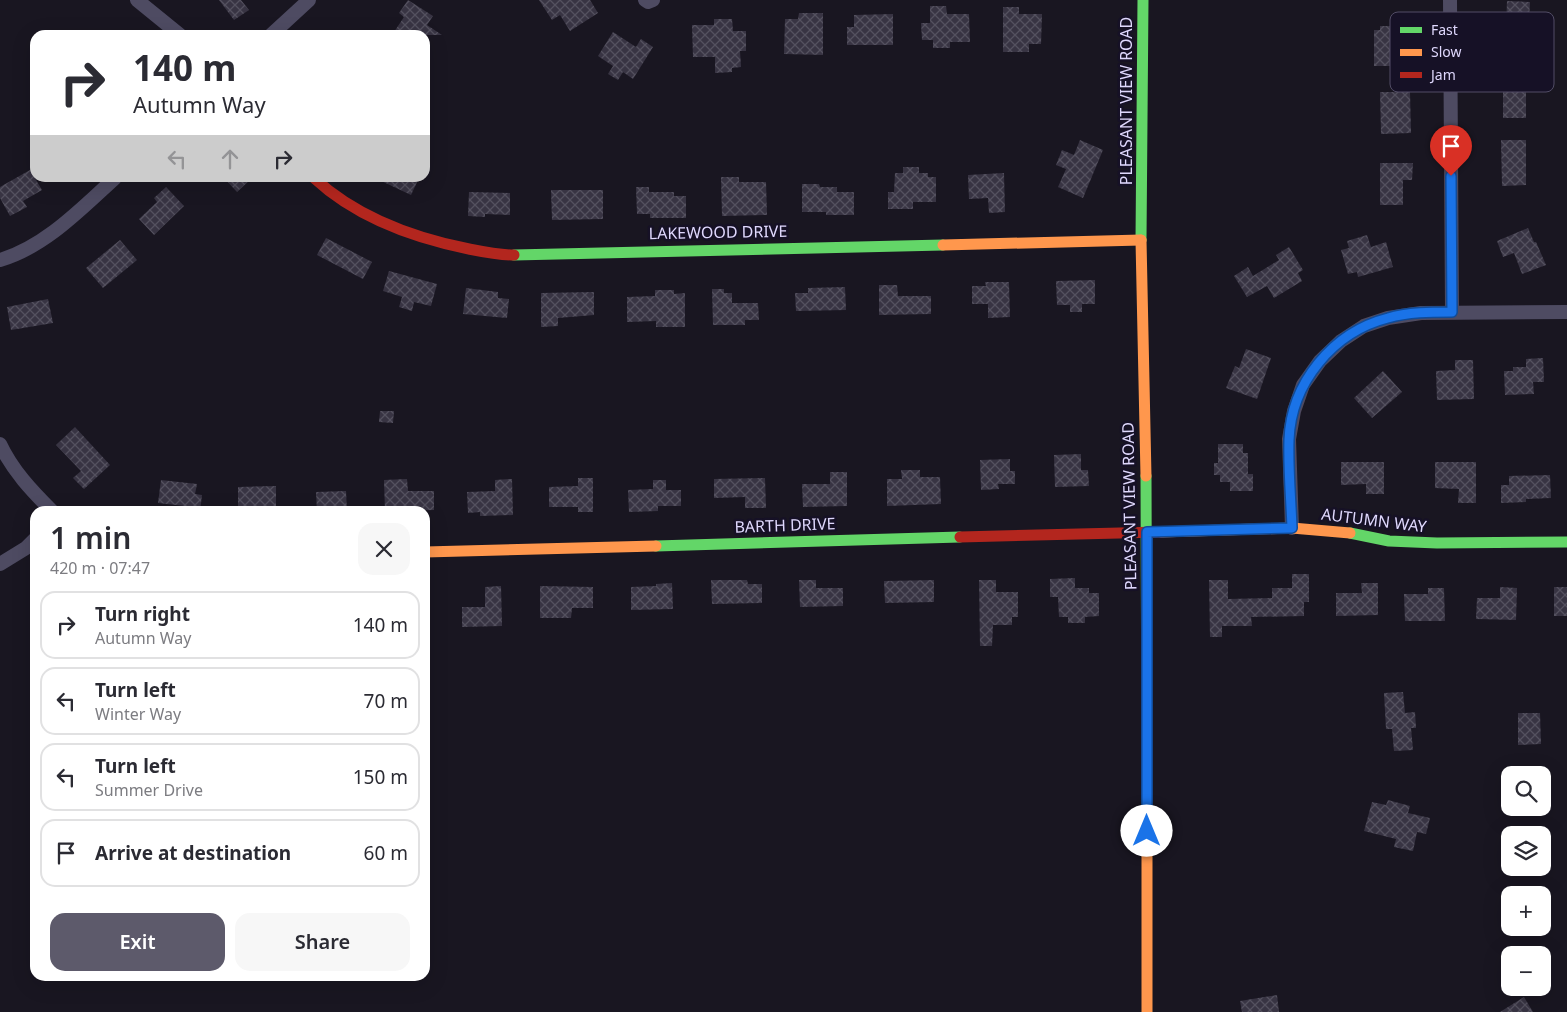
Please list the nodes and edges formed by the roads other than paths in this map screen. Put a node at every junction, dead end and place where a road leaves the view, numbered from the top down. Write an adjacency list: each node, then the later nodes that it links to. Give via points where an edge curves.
1 (137, 0): 6 (street)
2 (309, 0): 7 (street)
3 (645, 0): 4 (street)
4 (654, 0)
5 (1142, 0): 11 (street, PLEASANT VIEW ROAD)
6 (174, 30)
7 (276, 30)
8 (1451, 92): 13 (street)
9 (111, 182): 12 (street, via 44,238)
10 (319, 182): 11 (street, LAKEWOOD DRIVE, via 360,212 406,234 458,248 503,255)
11 (1141, 240): 18 (street, PLEASANT VIEW ROAD)
12 (0, 260)
13 (1452, 312): 14 (street); 17 (street, via 1388,318 1364,326 1341,341 1320,361 1303,386 1289,439)
14 (1567, 312)
15 (0, 444): 16 (street, via 7,460)
16 (47, 506)
17 (1292, 528): 18 (street, AUTUMN WAY); 19 (street, AUTUMN WAY, via 1351,533 1389,542)
18 (1147, 532): 21 (street, BARTH DRIVE); 23 (street, PLEASANT VIEW ROAD)
19 (1567, 542)
20 (30, 544): 22 (street)
21 (430, 552)
22 (0, 564)
23 (1147, 1012)

